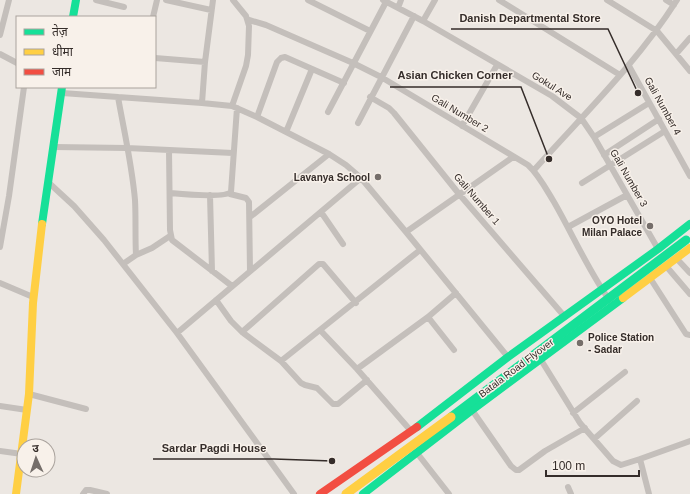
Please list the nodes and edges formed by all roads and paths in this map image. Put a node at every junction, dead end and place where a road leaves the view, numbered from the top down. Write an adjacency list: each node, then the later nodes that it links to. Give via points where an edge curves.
1 (9, 0): 26 (street)
2 (76, 0): 19 (main road)
3 (96, 0): 16 (street)
4 (157, 0): 20 (street)
5 (166, 0): 18 (street)
6 (213, 0): 18 (street)
7 (233, 0): 22 (street)
8 (308, 0): 24 (street)
9 (401, 0): 17 (street)
10 (435, 0): 23 (street)
11 (498, 0): 38 (street)
12 (607, 0): 25 (street)
13 (666, 0): 15 (street)
14 (384, 1): 17 (street, Gokul Ave); 24 (street)
15 (675, 2): 25 (street)
16 (124, 7)
17 (398, 8): 21 (street, Gokul Ave)
18 (211, 10): 32 (street)
19 (73, 16)
20 (153, 16)
21 (414, 16): 23 (street, Gokul Ave); 39 (street)
22 (249, 20): 33 (street, Gali Number 2); 47 (street, via 248,55)
23 (423, 21): 34 (street, Gokul Ave)
24 (370, 31): 33 (street)
25 (657, 31): 29 (street); 35 (street)
26 (0, 35)
27 (690, 38): 29 (street)
28 (0, 54): 31 (street)
29 (676, 54): 37 (street)
30 (156, 58): 32 (street)
31 (16, 62)
32 (205, 62): 46 (street)
33 (353, 63): 39 (street, Gali Number 2); 40 (street)
34 (497, 64): 50 (street, Gokul Ave, via 552,96); 53 (street)
35 (629, 66): 38 (street); 45 (street, Gali Number 4)
36 (312, 69): 40 (street); 49 (street, via 285,57 279,59); 55 (street)
37 (690, 71)
38 (620, 75): 50 (street)
39 (381, 77): 44 (street); 53 (street, Gali Number 2)
40 (344, 83): 48 (street)
41 (24, 88): 83 (street)
42 (62, 90): 43 (street); 57 (main road)
43 (118, 97): 46 (street); 58 (street)
44 (370, 97): 52 (street); 72 (street, Gali Number 1, via 394,113)
45 (649, 102): 51 (street, Gali Number 4); 56 (street)
46 (202, 103): 47 (street)
47 (234, 107): 49 (street); 60 (street)
48 (328, 112)
49 (257, 117): 55 (street)
50 (581, 118): 56 (street, Gali Number 3); 65 (street)
51 (659, 120): 54 (street, Gali Number 4); 62 (street)
52 (358, 123)
53 (462, 126): 63 (street, Gali Number 2)
54 (665, 131): 64 (street); 66 (street, Gali Number 4)
55 (286, 132): 61 (street)
56 (594, 137): 62 (street, Gali Number 3)
57 (54, 147): 58 (street); 68 (main road)
58 (127, 148): 59 (street); 86 (street, via 135,202)
59 (169, 150): 60 (street); 70 (street)
60 (233, 153): 71 (street)
61 (329, 154): 67 (street); 76 (street)
62 (604, 155): 64 (street, Gali Number 3)
63 (513, 157): 65 (street, Gali Number 2); 72 (street)
64 (610, 166): 69 (street); 74 (street, Gali Number 3)
65 (534, 170): 78 (street, Gali Number 2)
66 (690, 176)
67 (361, 178): 75 (street); 79 (street)
68 (48, 182): 88 (street, via 88,220); 99 (main road)
69 (582, 183)
70 (170, 193): 73 (street); 80 (street)
71 (230, 194): 73 (street); 76 (street, via 248,200)
72 (458, 194): 79 (street); 103 (street, Gali Number 1)
73 (210, 195): 90 (street)
74 (627, 195): 78 (street); 84 (street, Gali Number 3)
75 (321, 212): 82 (street); 91 (street)
76 (250, 217): 91 (street)
77 (690, 224): 84 (main road)
78 (568, 227): 96 (street, Gali Number 2)
79 (406, 232): 85 (street)
80 (170, 236): 86 (street); 90 (street, via 174,242)
81 (689, 240): 87 (main road); 139 (main road, Batala Road Flyover, bridge)
82 (343, 244)
83 (0, 247)
84 (658, 249): 96 (main road)
85 (420, 250): 97 (street); 101 (street)
86 (136, 255): 88 (street)
87 (677, 259): 89 (main road); 92 (street)
88 (123, 264): 107 (street)
89 (666, 266): 93 (main road); 98 (street)
90 (212, 271): 95 (street)
91 (250, 272): 95 (street)
92 (690, 273)
93 (650, 278): 102 (main road); 108 (street, via 686,334)
94 (0, 283): 99 (street)
95 (232, 286): 100 (street)
96 (602, 290): 102 (street, Gali Number 2); 103 (main road)
97 (456, 293): 104 (street); 110 (street)
98 (690, 294)
99 (33, 297): 116 (main road)
100 (216, 300): 106 (street); 107 (street)
101 (356, 303): 105 (street); 106 (street, via 323,264 319,264)
102 (614, 306): 111 (main road)
103 (565, 317): 110 (main road)
104 (428, 318): 109 (street); 113 (street)
105 (320, 330): 112 (street); 113 (street)
106 (242, 332): 112 (street)
107 (176, 333): 137 (street)
108 (690, 335)
109 (454, 350)
110 (508, 357): 124 (main road)
111 (541, 360): 121 (main road); 122 (street)
112 (281, 361): 115 (street, via 301,383 317,388 335,404)
113 (357, 369): 115 (street)
114 (625, 372): 122 (street)
115 (367, 380): 124 (street)
116 (28, 394): 119 (main road); 120 (street)
117 (637, 401): 126 (street)
118 (0, 406): 119 (street)
119 (26, 410): 125 (main road)
120 (86, 410)
121 (472, 410): 123 (street, via 516,470); 130 (main road)
122 (573, 413): 123 (street)
123 (585, 428): 126 (street)
124 (411, 431): 138 (main road)
125 (23, 438)
126 (594, 439): 131 (street, via 619,465)
127 (690, 441): 131 (street)
128 (0, 451): 129 (street)
129 (16, 453)
130 (417, 454): 140 (main road); 141 (street)
131 (640, 459): 143 (street)
132 (18, 478): 134 (main road)
133 (568, 487): 142 (street)
134 (16, 494)
135 (83, 494): 136 (street, via 90,490)
136 (107, 494)
137 (294, 494)
138 (320, 494)
139 (346, 494)
140 (363, 494)
141 (449, 494)
142 (571, 494)
143 (649, 494)

